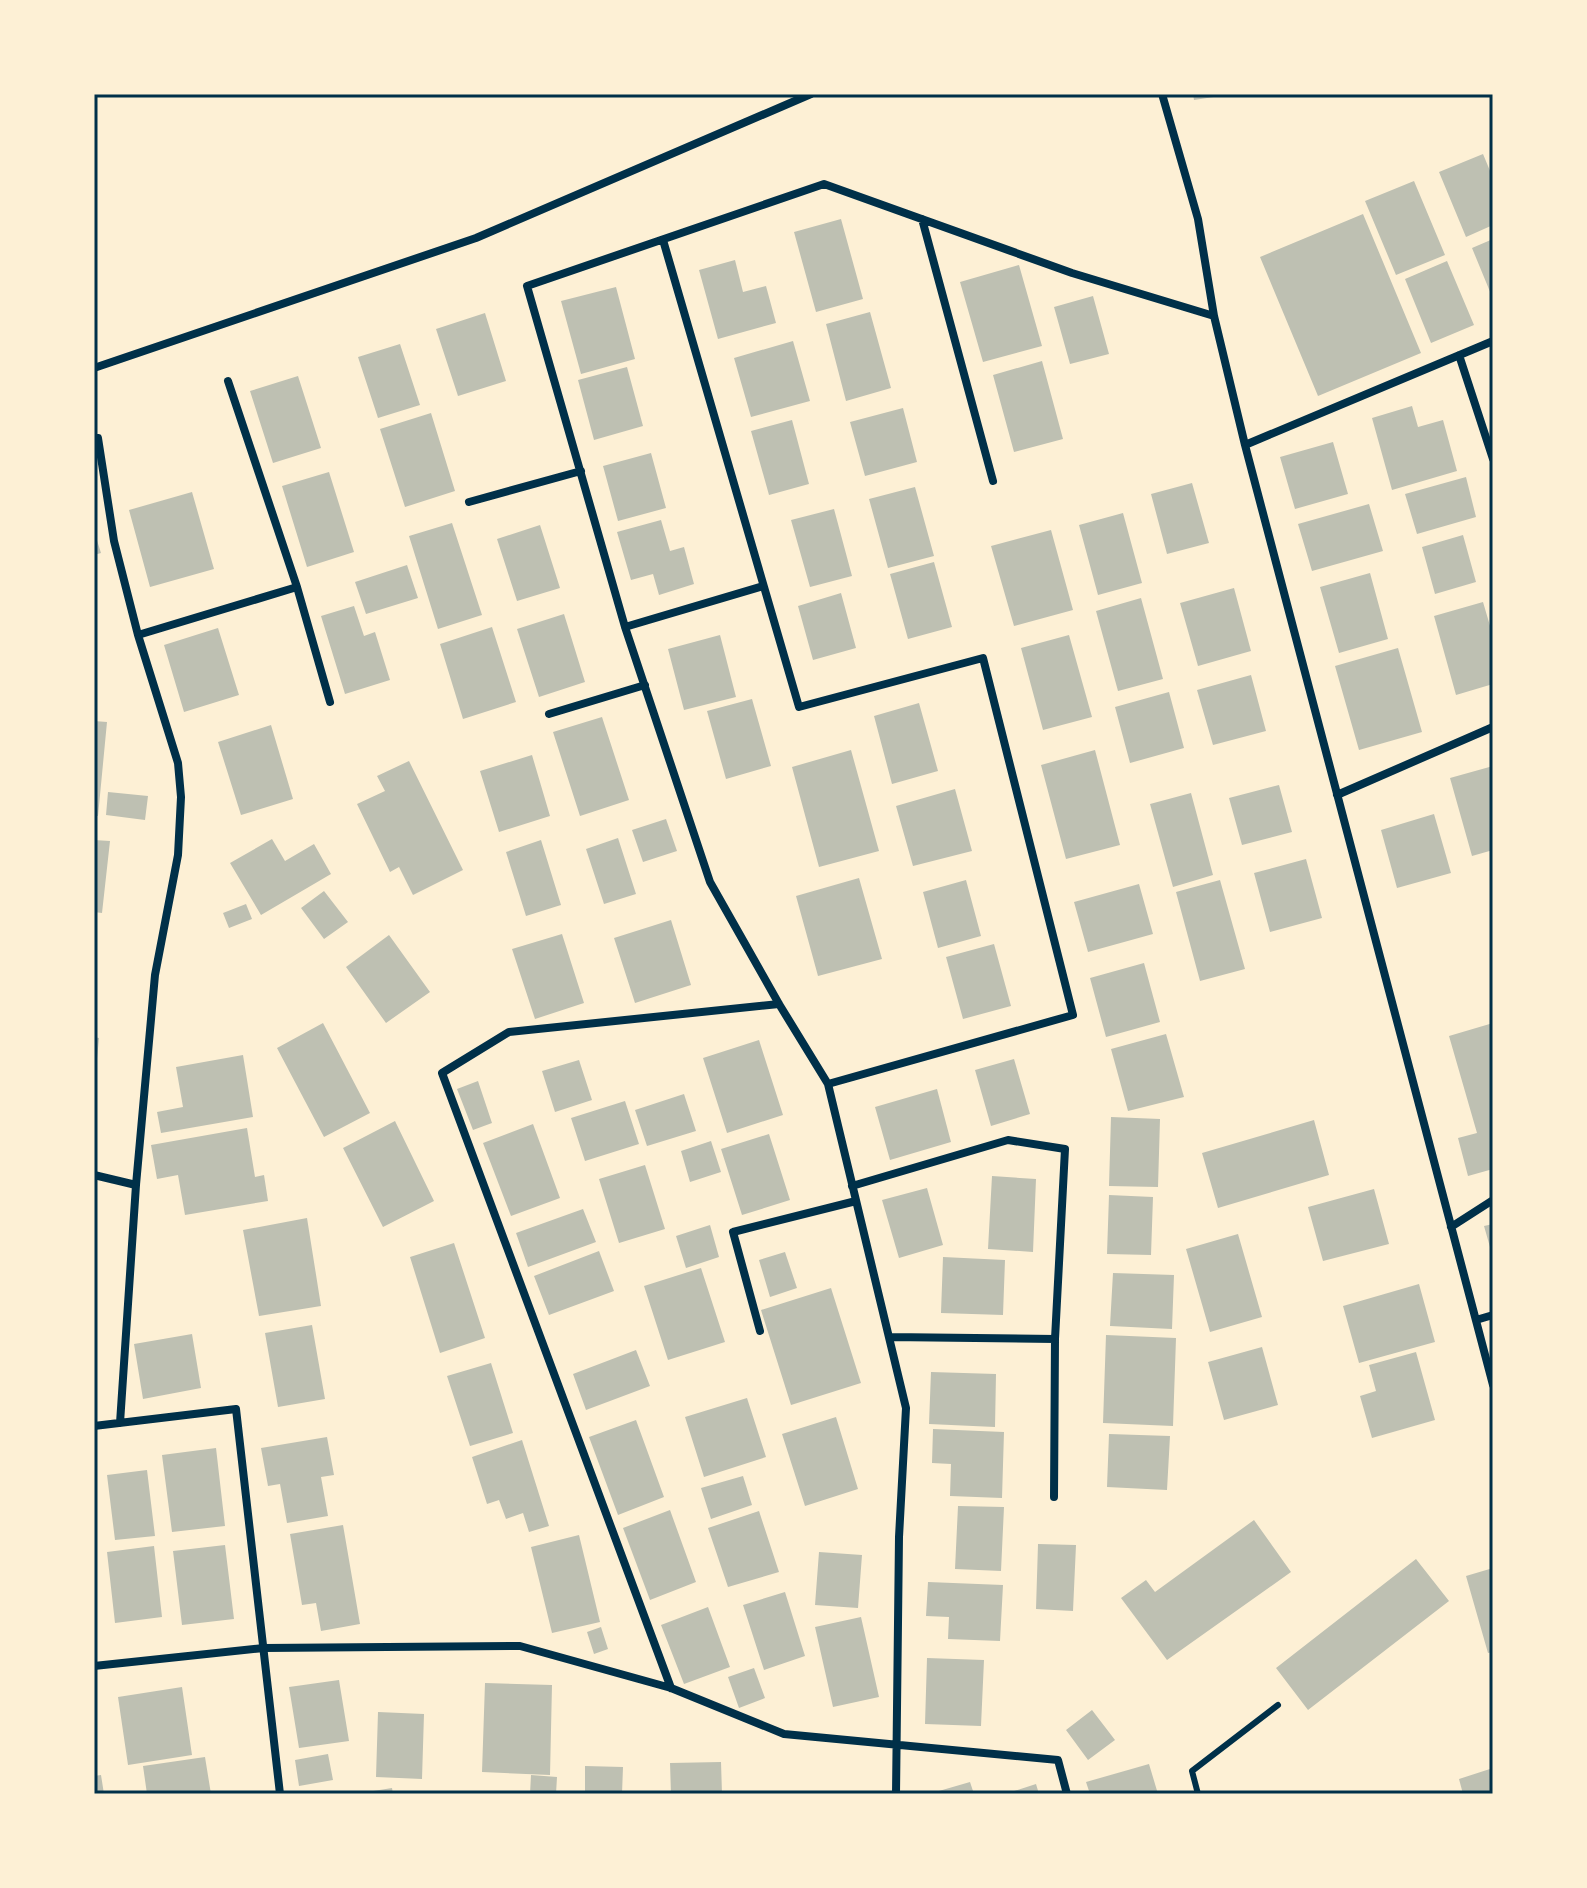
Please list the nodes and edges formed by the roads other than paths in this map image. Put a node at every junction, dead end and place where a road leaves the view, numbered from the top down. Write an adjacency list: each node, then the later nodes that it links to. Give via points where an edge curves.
1 (811, 94): 8 (street, via 476,238)
2 (1162, 94): 5 (street, via 1198,219)
3 (922, 219): 4 (street, via 824,184); 5 (street); 14 (street)
4 (663, 240): 13 (street, via 527,286); 16 (street)
5 (1214, 316): 11 (street)
6 (1493, 341): 7 (street)
7 (1459, 355): 11 (street); 12 (street)
8 (94, 368)
9 (228, 381): 17 (street)
10 (98, 438): 19 (street, via 114,541)
11 (1245, 445): 24 (street)
12 (1493, 459)
13 (581, 471): 15 (street); 18 (street)
14 (993, 481)
15 (469, 502)
16 (763, 586): 18 (street); 26 (street, via 799,707 983,658 1073,1015)
17 (297, 587): 19 (street); 21 (street)
18 (625, 627): 20 (street)
19 (138, 635): 28 (street, via 178,763 181,797 178,855 155,975)
20 (645, 685): 22 (street); 25 (street, via 710,882)
21 (330, 702)
22 (549, 714)
23 (1493, 727): 24 (street)
24 (1337, 795): 32 (street)
25 (779, 1004): 26 (street); 44 (street, via 509,1032 442,1073)
26 (828, 1084): 29 (street)
27 (94, 1175): 28 (street)
28 (136, 1185): 39 (street)
29 (852, 1186): 31 (street); 37 (street, via 1008,1140 1065,1149)
30 (1493, 1200): 32 (street)
31 (856, 1201): 35 (street, via 733,1232); 36 (street)
32 (1451, 1227): 34 (street)
33 (1493, 1315): 34 (street)
34 (1476, 1320): 38 (street)
35 (760, 1331)
36 (889, 1337): 37 (street); 46 (street, via 906,1408)
37 (1055, 1339): 41 (street)
38 (1493, 1385)
39 (120, 1423): 40 (street); 42 (street, via 236,1409)
40 (94, 1426)
41 (1054, 1497)
42 (264, 1648): 43 (street); 44 (street, via 520,1646); 47 (street)
43 (94, 1666)
44 (671, 1688): 46 (street, via 784,1734)
45 (1278, 1705): 50 (lane, via 1192,1771)
46 (898, 1746): 48 (street); 49 (street, via 1058,1760)
47 (280, 1794)
48 (896, 1794)
49 (1067, 1794)
50 (1198, 1794)

